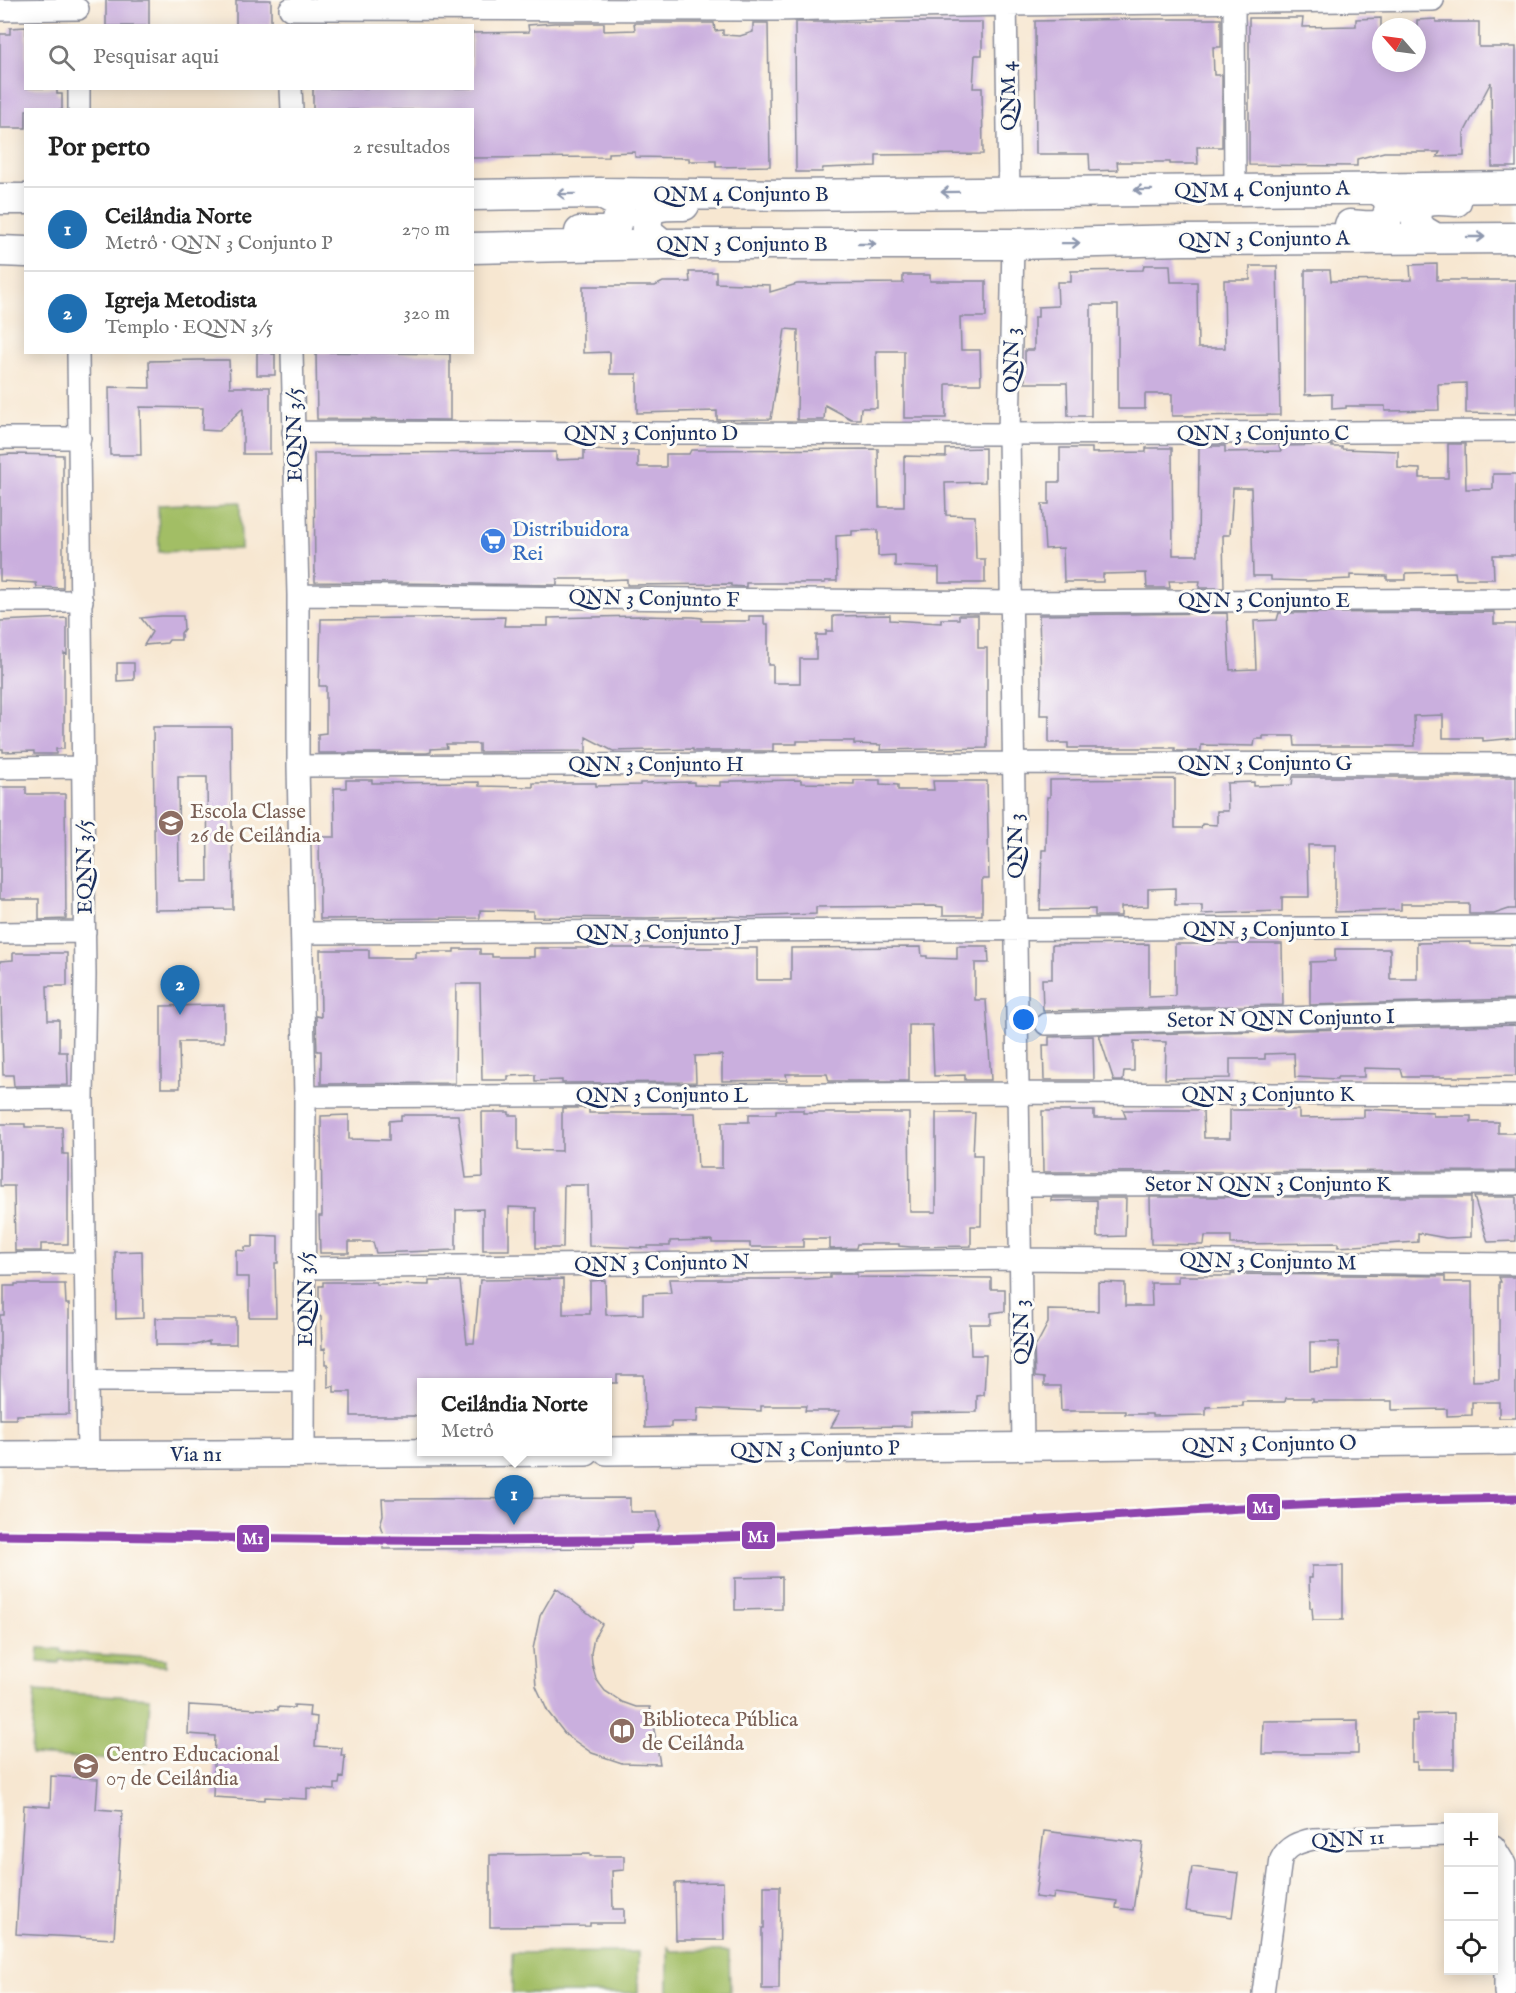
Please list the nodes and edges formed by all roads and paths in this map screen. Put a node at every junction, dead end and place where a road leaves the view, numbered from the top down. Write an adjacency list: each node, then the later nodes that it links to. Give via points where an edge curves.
1 (1432, 0): 3 (street)
2 (1006, 2): 3 (street); 6 (street, via 777,10); 14 (street, QNM 4)
3 (1234, 2): 13 (street)
4 (0, 10): 5 (street)
5 (78, 11)
6 (290, 12)
7 (79, 90): 9 (street)
8 (291, 90): 10 (street)
9 (79, 108)
10 (292, 108)
11 (1516, 187): 12 (main road, QNM 4 Conjunto A)
12 (1373, 188): 13 (main road, QNM 4 Conjunto A); 24 (main road, via 1384,194 1390,205 1385,221 1379,225 1265,226)
13 (1235, 189): 14 (main road, QNM 4 Conjunto A, one-way to 14)
14 (1009, 192): 16 (main road, QNM 4 Conjunto B, one-way to 16)
15 (600, 194): 16 (main road, QNM 4 Conjunto B); 17 (main road, QNM 4 Conjunto B, one-way to 17); 21 (main road, via 615,201 620,210 615,227 605,232)
16 (836, 194): 25 (main road, via 779,206 662,205 651,211 646,223 647,232)
17 (474, 195)
18 (0, 199): 19 (main road)
19 (24, 199)
20 (1516, 203): 22 (main road, via 1430,200 1421,205 1416,215 1417,224)
21 (474, 233)
22 (1433, 237): 23 (main road, QNN 3 Conjunto A, one-way to 23); 24 (main road, QNN 3 Conjunto A)
23 (1516, 237)
24 (1183, 240): 26 (main road, QNN 3 Conjunto A, one-way to 24)
25 (662, 244): 26 (main road, QNN 3 Conjunto B, one-way to 26); 27 (main road, QNN 3 Conjunto B)
26 (1012, 244): 34 (street, QNN 3)
27 (474, 248)
28 (0, 251): 29 (main road)
29 (24, 252)
30 (78, 354): 36 (street, EQNN 3/5)
31 (292, 354): 33 (street, EQNN 3/5)
32 (1516, 431): 34 (street, QNN 3 Conjunto C)
33 (293, 432): 34 (street, QNN 3 Conjunto D); 37 (street, EQNN 3/5)
34 (1010, 434): 41 (street, QNN 3)
35 (0, 438): 36 (street)
36 (80, 438): 39 (street, EQNN 3/5)
37 (298, 595): 41 (street, QNN 3 Conjunto F); 44 (street, EQNN 3/5)
38 (1516, 599): 41 (street, QNN 3 Conjunto E)
39 (82, 601): 40 (street); 45 (street, EQNN 3/5)
40 (0, 602)
41 (1011, 602): 42 (street, QNN 3)
42 (1014, 763): 43 (street, QNN 3 Conjunto G); 44 (street, QNN 3 Conjunto H); 48 (street, QNN 3)
43 (1516, 764)
44 (298, 766): 51 (street, EQNN 3/5)
45 (82, 767): 46 (street); 49 (street, EQNN 3/5)
46 (0, 768)
47 (1516, 927): 48 (street, QNN 3 Conjunto I)
48 (1015, 931): 51 (street, QNN 3 Conjunto J); 54 (street, QNN 3)
49 (85, 932): 50 (street); 57 (street, EQNN 3/5)
50 (0, 933)
51 (302, 933): 56 (street, EQNN 3/5)
52 (1516, 1012): 53 (street, Setor N QNN Conjunto I)
53 (1046, 1024)
54 (1019, 1093): 55 (street, QNN 3 Conjunto K); 56 (street, QNN 3 Conjunto L); 60 (street, QNN 3)
55 (1516, 1095)
56 (305, 1097): 65 (street, EQNN 3/5)
57 (83, 1098): 58 (street); 62 (street, EQNN 3/5)
58 (0, 1099)
59 (1516, 1184): 60 (street, Setor N QNN 3 Conjunto K)
60 (1019, 1185): 61 (street, QNN 3)
61 (1019, 1259): 64 (street, QNN 3 Conjunto M); 65 (street, QNN 3 Conjunto N); 69 (street, QNN 3)
62 (84, 1263): 63 (street); 66 (street, EQNN 3/5)
63 (0, 1264)
64 (1516, 1264)
65 (304, 1268): 67 (street, EQNN 3/5)
66 (88, 1381): 67 (street); 74 (street, EQNN 3/5)
67 (304, 1381): 71 (street, EQNN 3/5)
68 (1516, 1441): 69 (street, QNN 3 Conjunto O)
69 (1023, 1447): 70 (street, QNN 3 Conjunto P)
70 (612, 1451)
71 (304, 1453): 72 (street); 74 (street, Via n1)
72 (417, 1453)
73 (0, 1455): 74 (street, Via n1)
74 (88, 1455)
75 (1444, 1835): 77 (street, QNN 11, via 1313,1839 1287,1850 1281,1859)
76 (1498, 1853): 78 (street, via 1504,1864)
77 (1263, 1993)
78 (1505, 1993)

